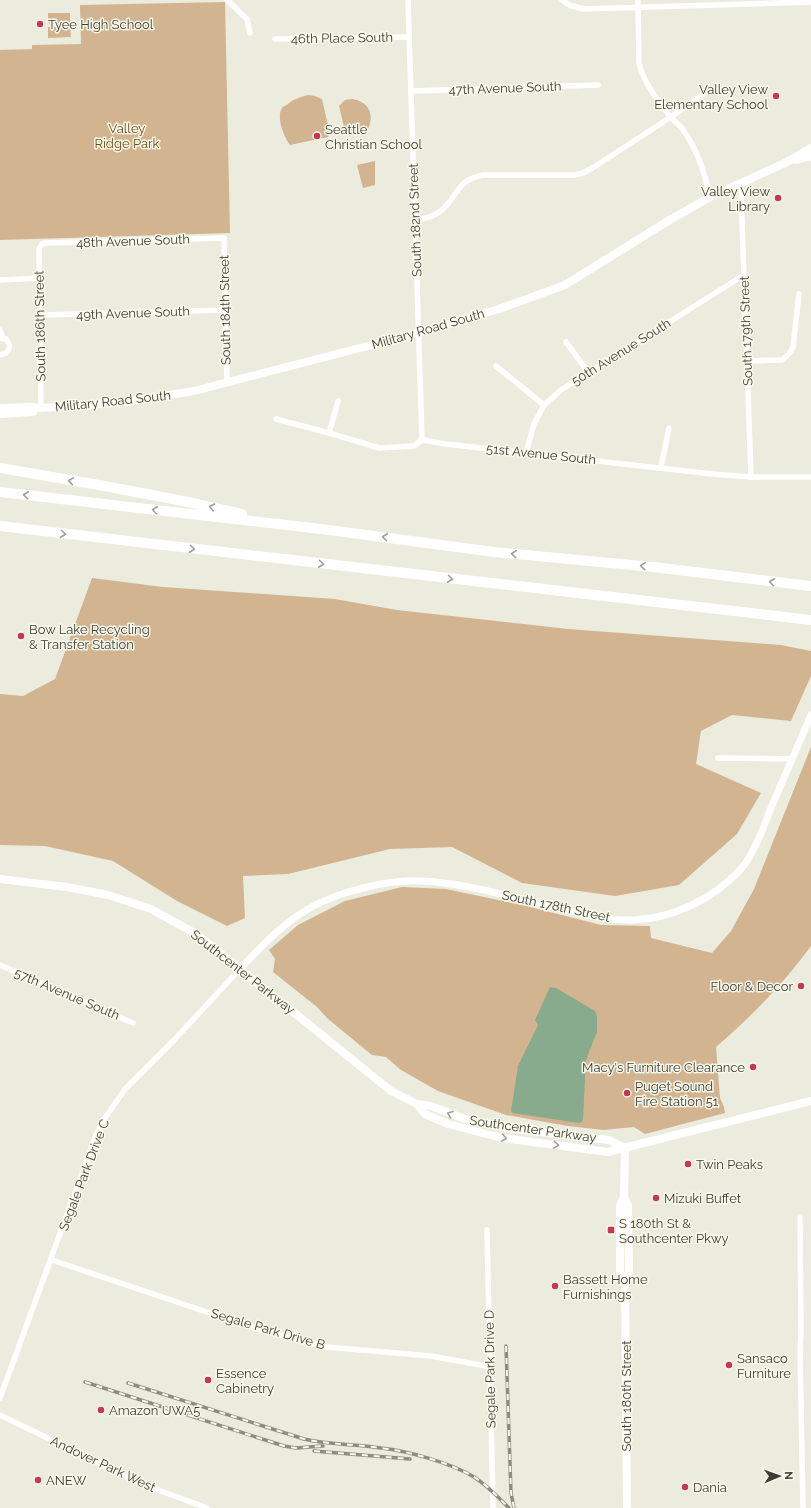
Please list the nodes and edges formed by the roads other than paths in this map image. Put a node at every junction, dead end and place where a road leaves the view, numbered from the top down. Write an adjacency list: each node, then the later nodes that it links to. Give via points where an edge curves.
1 (227, 0): 7 (street, via 248,18)
2 (408, 0): 8 (street, South 182nd Street)
3 (562, 0): 6 (street, via 583,9)
4 (744, 2): 5 (street); 6 (street)
5 (811, 2)
6 (638, 3): 13 (street, via 641,73)
7 (250, 33)
8 (409, 37): 9 (street, 46th Place South); 11 (street, South 182nd Street)
9 (275, 39)
10 (598, 85): 11 (street, 47th Avenue South)
11 (411, 91): 19 (street, South 182nd Street)
12 (702, 94): 13 (street)
13 (671, 117): 18 (street, via 680,126 701,161); 19 (street, via 583,173 474,177 462,184 443,210 426,219)
14 (811, 148): 16 (main road, Military Road South)
15 (811, 156): 16 (main road, Military Road South)
16 (785, 163): 17 (main road, Military Road South)
17 (739, 184): 18 (main road, Military Road South); 22 (street, South 179th Street)
18 (710, 197): 29 (main road, Military Road South, via 565,285 499,309)
19 (414, 220): 29 (street, South 182nd Street)
20 (224, 238): 21 (street, 48th Avenue South); 26 (street, South 184th Street)
21 (42, 244): 23 (street, South 186th Street, via 39,249)
22 (744, 275): 33 (street, South 179th Street); 35 (street, 50th Avenue South)
23 (40, 278): 24 (street); 27 (street, South 186th Street)
24 (0, 280)
25 (799, 294): 33 (street, via 790,354 782,360)
26 (225, 310): 27 (street, 49th Avenue South); 36 (street, South 184th Street)
27 (40, 315): 40 (street, South 186th Street)
28 (0, 330): 30 (street)
29 (418, 333): 36 (main road, Military Road South); 45 (street, South 182nd Street)
30 (2, 338): 32 (street, via 8,342 10,348 6,353)
31 (566, 342): 35 (street)
32 (0, 354)
33 (747, 361): 49 (street, South 179th Street)
34 (496, 366): 38 (street)
35 (588, 372): 38 (street, 50th Avenue South)
36 (226, 383): 40 (main road, Military Road South, via 127,402)
37 (338, 401): 44 (street)
38 (544, 405): 46 (street, 50th Avenue South, via 534,424)
39 (0, 408): 40 (main road, Military Road South)
40 (41, 408): 41 (main road, Military Road South, via 34,412)
41 (0, 414)
42 (276, 419): 44 (street, 51st Avenue South)
43 (669, 428): 47 (street)
44 (329, 433): 45 (street, 51st Avenue South, via 380,448 414,446)
45 (422, 440): 46 (street, 51st Avenue South)
46 (526, 453): 47 (street, 51st Avenue South)
47 (661, 467): 49 (street, 51st Avenue South)
48 (0, 468): 52 (highway, one-way to 48, via 177,499)
49 (751, 477): 50 (street, 51st Avenue South)
50 (811, 477)
51 (0, 492): 52 (highway, one-way to 51)
52 (291, 526): 54 (highway, one-way to 52, via 653,567 494,552)
53 (0, 527): 55 (highway, one-way to 55)
54 (811, 586)
55 (811, 620)
56 (811, 715): 58 (street, South 178th Street)
57 (718, 758): 58 (street)
58 (792, 759): 61 (street, South 178th Street, via 757,841 742,867 716,892 694,905 663,916 632,920 598,918 458,885 421,880 384,883 347,892 308,910 275,933)
59 (0, 879): 61 (main road, Southcenter Parkway, via 108,895 151,909 198,935)
60 (0, 965): 62 (street, 57th Avenue South)
61 (240, 968): 64 (main road, Southcenter Parkway, via 391,1091); 68 (street, Segale Park Drive C, via 126,1088 104,1119)
62 (133, 1023)
63 (811, 1101): 65 (main road, Southcenter Parkway)
64 (417, 1104): 65 (main road, Southcenter Parkway, one-way to 64, via 609,1140 507,1128 465,1119 431,1106); 65 (main road, Southcenter Parkway, one-way to 65, via 425,1114 448,1124 502,1138 608,1152)
65 (625, 1148): 74 (main road, South 180th Street, via 624,1198 620,1206 620,1272 625,1283)
66 (800, 1218): 75 (street)
67 (487, 1230): 69 (street, Segale Park Drive D)
68 (52, 1260): 69 (street, Segale Park Drive B, via 254,1328 326,1347 431,1356); 70 (street, Segale Park Drive C)
69 (491, 1367): 73 (street, Segale Park Drive D)
70 (0, 1398)
71 (0, 1415): 72 (street, Andover Park West, via 142,1484)
72 (207, 1508)
73 (493, 1508)
74 (627, 1508)
75 (803, 1508)

